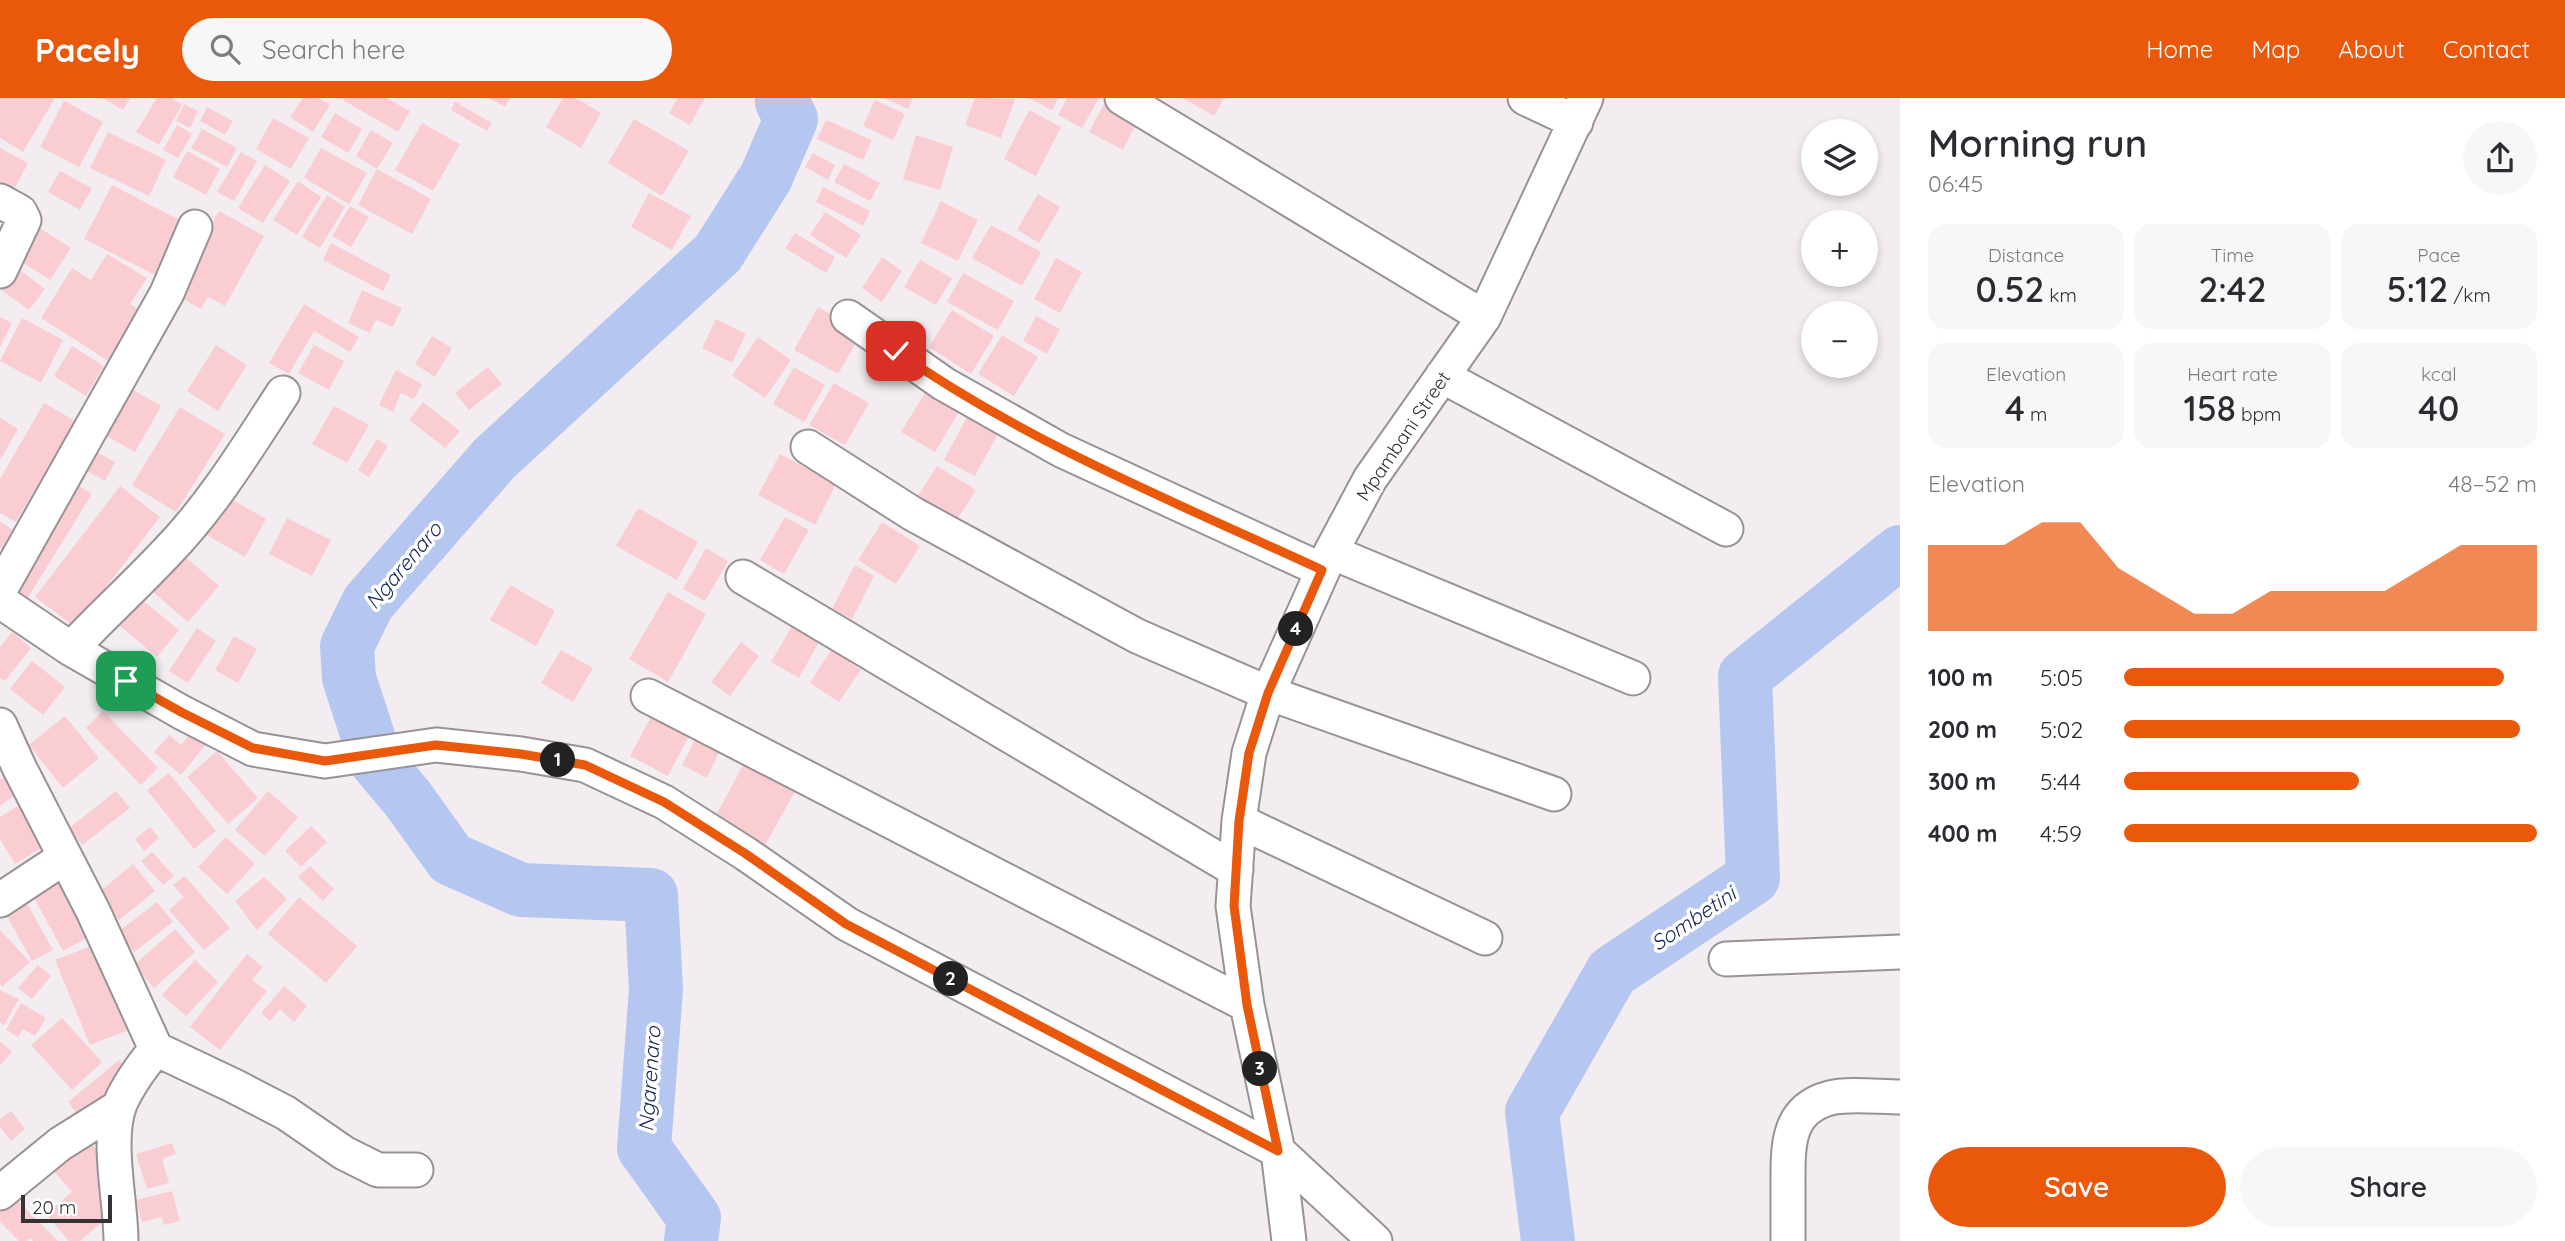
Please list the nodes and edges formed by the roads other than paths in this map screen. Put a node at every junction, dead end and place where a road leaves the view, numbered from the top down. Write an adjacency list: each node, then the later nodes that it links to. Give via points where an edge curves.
1 (1122, 98): 8 (street)
2 (1525, 98): 3 (street)
3 (1581, 110): 8 (street, Mpambani Street)
4 (0, 201): 6 (street, via 24,219)
5 (195, 227): 15 (street, via 167,293)
6 (0, 271)
7 (848, 317): 13 (street, via 944,384 1061,450)
8 (1484, 317): 9 (street, Mpambani Street)
9 (1443, 376): 12 (street); 13 (street, Mpambani Street, via 1370,479)
10 (283, 393): 17 (street, via 199,515)
11 (808, 447): 19 (street, via 1007,568 1137,636)
12 (1726, 529)
13 (1326, 561): 18 (street); 19 (street, Mpambani Street)
14 (743, 577): 25 (street)
15 (0, 590)
16 (0, 601): 17 (street)
17 (71, 649): 34 (street, via 253,748 325,761 436,745 585,765 652,796 846,924)
18 (1633, 678)
19 (1268, 693): 22 (street); 23 (street, Mpambani Street, via 1249,753)
20 (648, 696): 30 (street)
21 (0, 725): 24 (street)
22 (1554, 794)
23 (1239, 821): 25 (street, Mpambani Street); 27 (street)
24 (65, 857): 26 (street); 31 (street)
25 (1236, 870): 30 (street, Mpambani Street, via 1234,906)
26 (0, 900)
27 (1485, 938)
28 (1900, 953): 29 (street)
29 (1726, 959)
30 (1247, 1005): 34 (street, Mpambani Street)
31 (156, 1049): 33 (street); 35 (street, via 286,1113 378,1170)
32 (1900, 1097): 40 (street, via 1832,1097 1804,1112 1788,1143)
33 (119, 1107): 36 (street, via 60,1144); 37 (street, via 114,1150)
34 (1278, 1151): 38 (street, Mpambani Street); 39 (street)
35 (416, 1170)
36 (0, 1193)
37 (121, 1241)
38 (1289, 1241)
39 (1374, 1241)
40 (1788, 1241)

